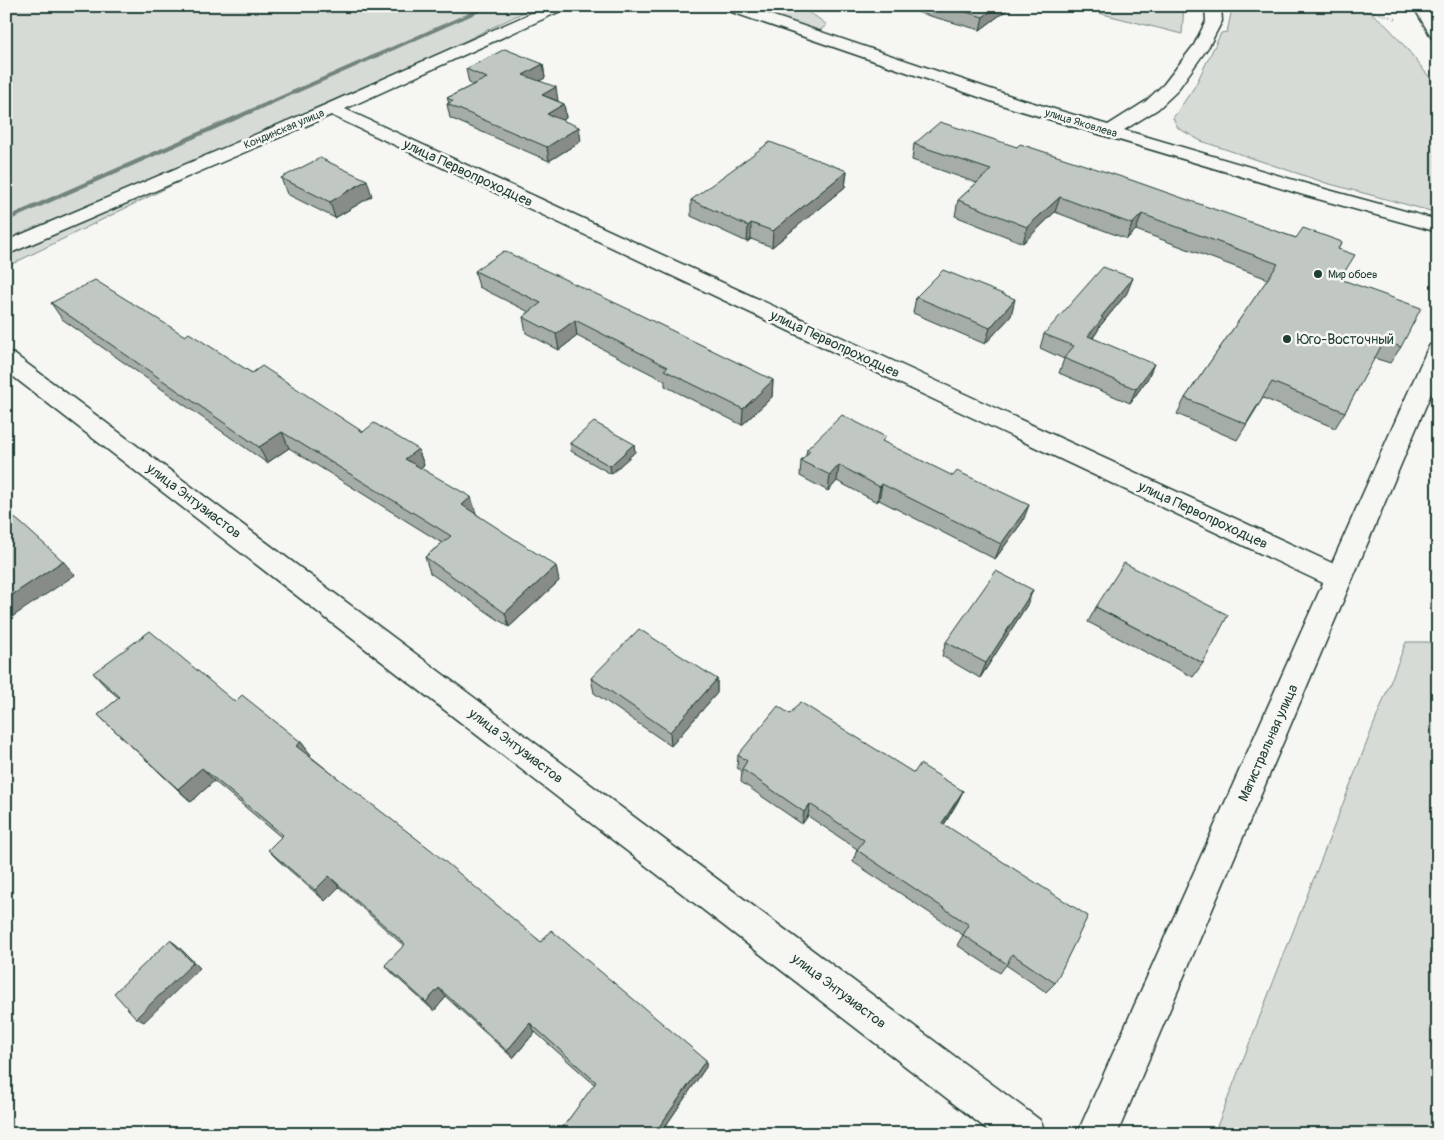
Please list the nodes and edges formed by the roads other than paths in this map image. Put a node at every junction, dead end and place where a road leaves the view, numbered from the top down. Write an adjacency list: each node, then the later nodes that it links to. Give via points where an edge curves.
1 (560, 6): 6 (street, Кондинская улица)
2 (728, 6): 7 (street, улица Яковлева)
3 (1213, 6): 7 (street, via 1214,21 1201,46 1170,88 1152,105)
4 (1420, 6): 5 (street)
5 (1438, 35)
6 (331, 109): 9 (street, Кондинская улица); 12 (street, улица Первопроходцев)
7 (1109, 132): 8 (street, улица Яковлева)
8 (1438, 226)
9 (6, 249)
10 (1438, 350): 12 (street, Магистральная улица)
11 (6, 359): 13 (street, улица Энтузиастов)
12 (1340, 579): 14 (street, Магистральная улица)
13 (1026, 1134)
14 (1097, 1134)

